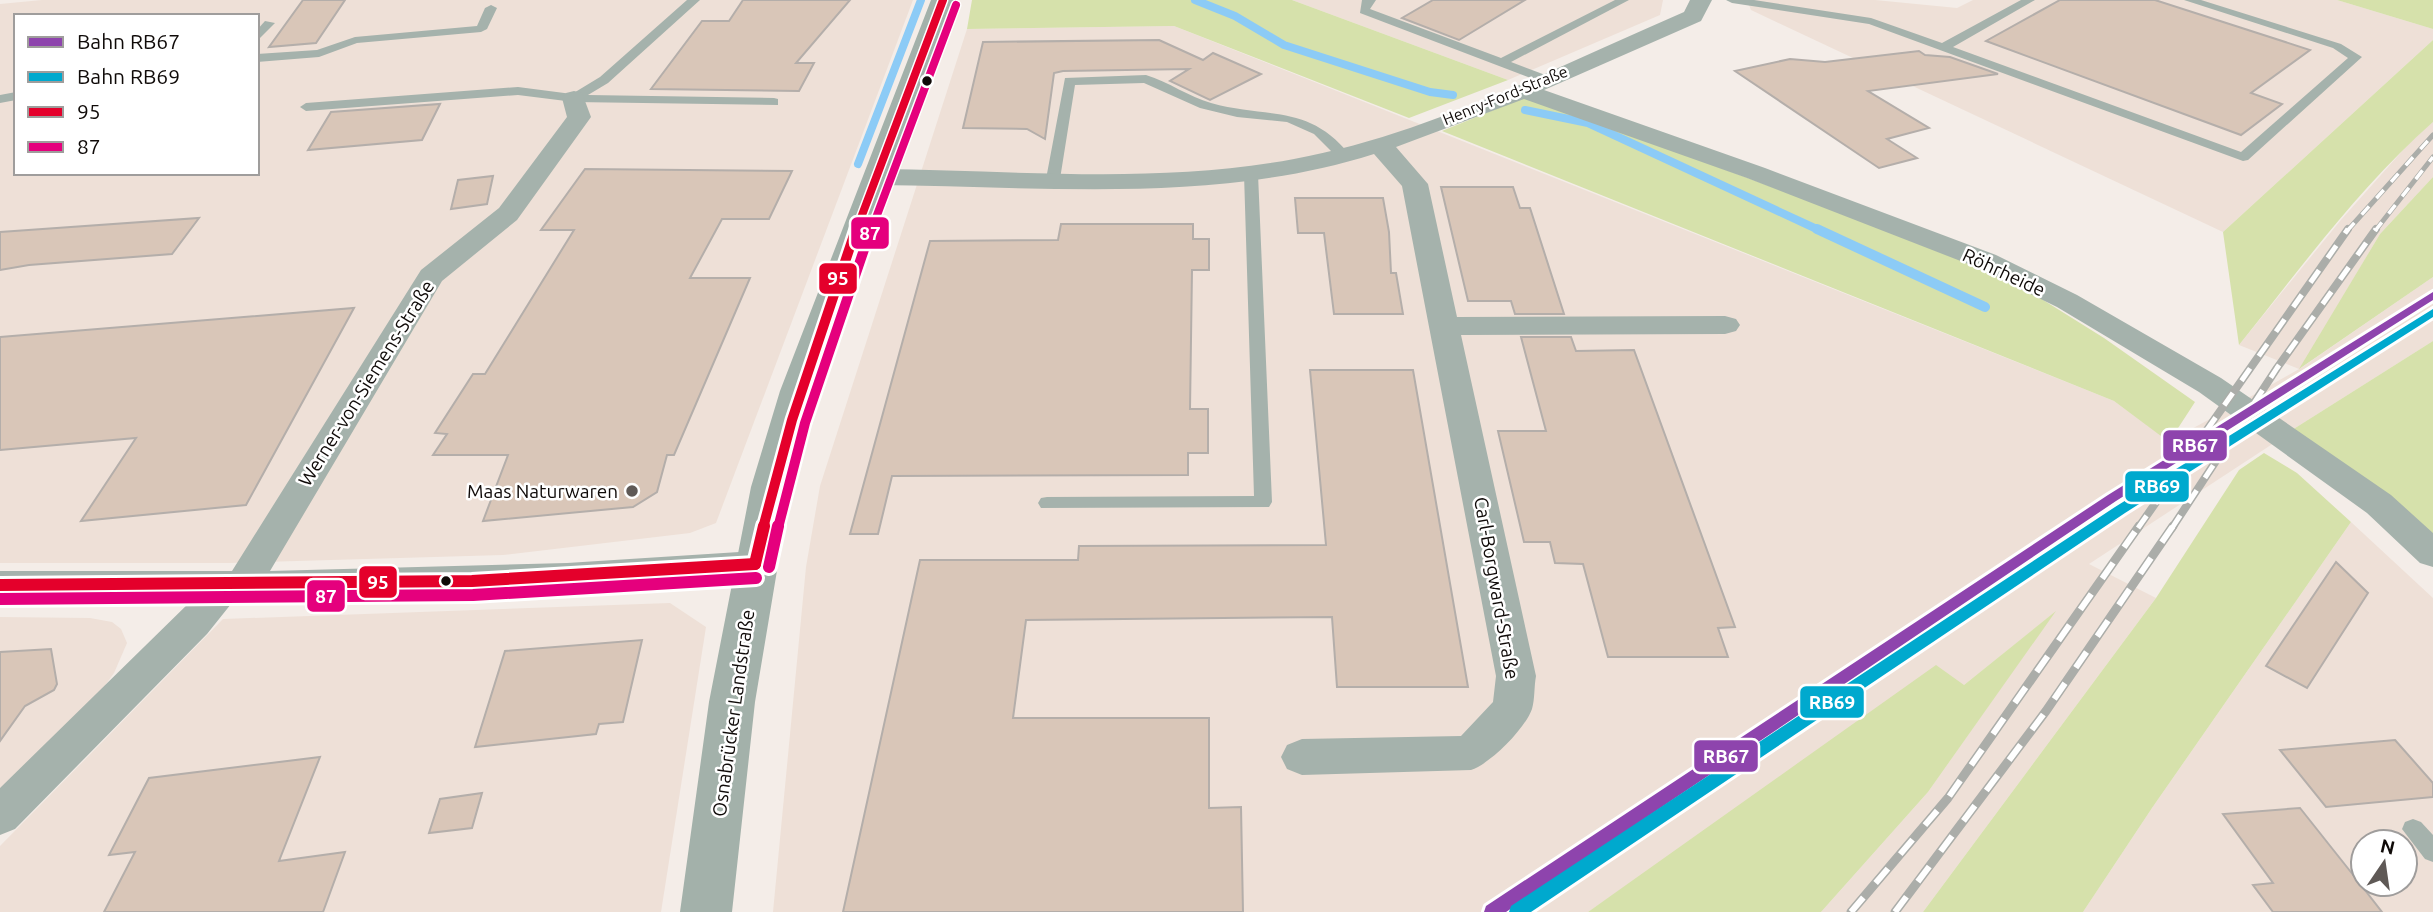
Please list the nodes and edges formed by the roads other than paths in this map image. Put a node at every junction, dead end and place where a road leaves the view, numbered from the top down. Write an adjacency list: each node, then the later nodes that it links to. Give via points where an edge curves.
1 (694, 0): 16 (lane, via 604,80)
2 (943, 0): 22 (street, Osnabrücker Landstraße)
3 (1370, 0): 14 (lane, via 1364,11)
4 (1623, 0): 14 (lane)
5 (1702, 0): 15 (street, Henry-Ford-Straße, via 1693,16)
6 (1732, 0): 12 (lane, via 1871,21)
7 (2029, 0): 12 (lane)
8 (2190, 0): 12 (lane, via 2337,46 2356,57 2244,157)
9 (491, 8): 13 (lane, via 481,29 355,40 319,53)
10 (269, 23): 11 (lane)
11 (259, 36)
12 (1944, 47)
13 (259, 58)
14 (1501, 64): 15 (lane)
15 (1533, 85): 19 (street, Henry-Ford-Straße); 27 (street, Röhrheide, via 1986,261 2067,301 2210,385 2379,504)
16 (574, 98): 17 (lane); 18 (lane, via 518,91); 30 (street, Werner-von-Siemens-Straße, via 579,117 508,214 431,276)
17 (774, 102)
18 (306, 107)
19 (1380, 145): 20 (street, Henry-Ford-Straße); 25 (street, Carl-Borgward-Straße, via 1415,184)
20 (1343, 155): 21 (street, Henry-Ford-Straße); 23 (lane, via 1319,131 1289,118 1204,105 1146,79 1069,81)
21 (1251, 174): 23 (street, Henry-Ford-Straße, via 1154,181); 26 (lane, via 1263,502)
22 (876, 177): 23 (street, Henry-Ford-Straße); 28 (street, Osnabrücker Landstraße, via 799,391 771,487)
23 (1052, 179)
24 (1726, 325): 25 (street)
25 (1447, 326): 31 (street, Carl-Borgward-Straße, via 1516,676 1512,708 1471,753)
26 (1047, 503)
27 (2433, 554)
28 (755, 565): 30 (street, via 636,575); 35 (street, Osnabrücker Landstraße, via 732,702)
29 (0, 585): 30 (street)
30 (233, 586): 32 (street)
31 (1302, 757)
32 (0, 816)
33 (2419, 836): 34 (lane)
34 (2433, 852)
35 (706, 912)

